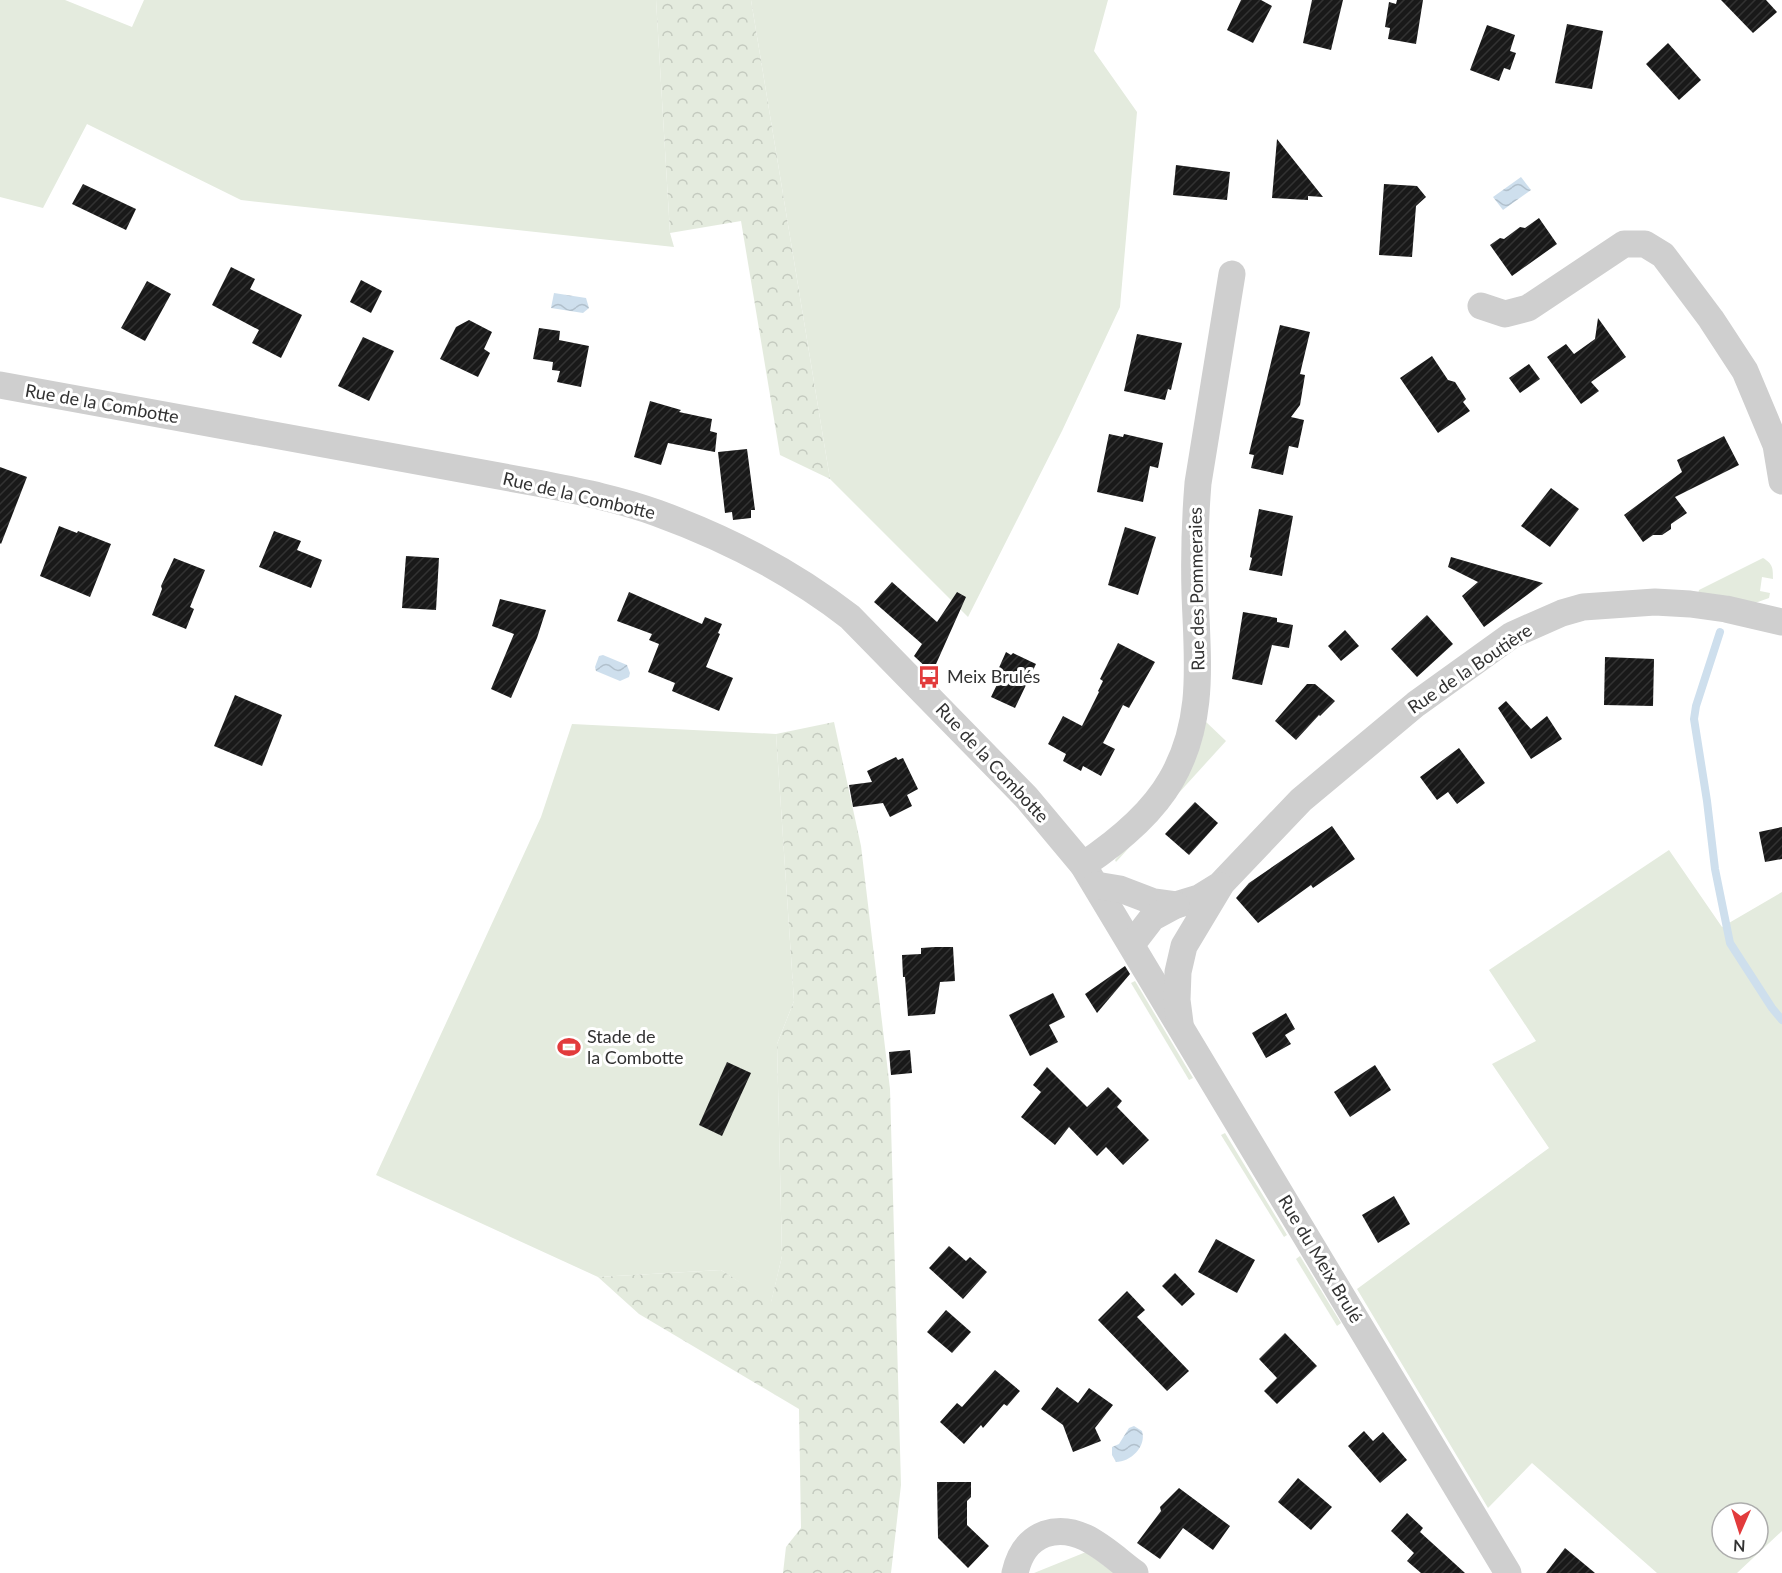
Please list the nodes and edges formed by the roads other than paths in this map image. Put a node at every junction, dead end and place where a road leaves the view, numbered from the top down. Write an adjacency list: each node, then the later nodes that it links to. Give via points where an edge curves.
1 (1232, 274): 6 (street, Rue des Pommeraies, via 1198,483 1194,555 1199,666 1195,713 1170,781)
2 (1481, 306): 4 (street, via 1505,314 1528,308 1624,244 1645,244 1663,255 1745,371 1776,445)
3 (0, 385): 6 (street, Rue de la Combotte, via 556,487 656,512 700,530 784,572 850,617 1026,797)
4 (1782, 481)
5 (1781, 620): 7 (street, Rue de la Boutière, via 1726,609 1655,602 1583,607 1540,621 1512,635 1465,668 1368,742 1300,800)
6 (1090, 875): 8 (street, via 1154,902); 10 (street, Rue de la Combotte)
7 (1220, 885): 8 (street, Rue de la Boutière, via 1199,898); 9 (street, Rue de la Boutière)
8 (1176, 905): 10 (street, Rue de la Boutière, via 1152,918)
9 (1184, 946): 10 (street, via 1169,951); 11 (street, Rue de la Boutière, via 1177,1000)
10 (1134, 949): 11 (street, Rue du Meix Brulé)
11 (1180, 1027): 14 (street, Rue du Meix Brulé)
12 (1015, 1573): 13 (street, via 1029,1544 1038,1537 1067,1531 1089,1539)
13 (1135, 1573)
14 (1508, 1573)

